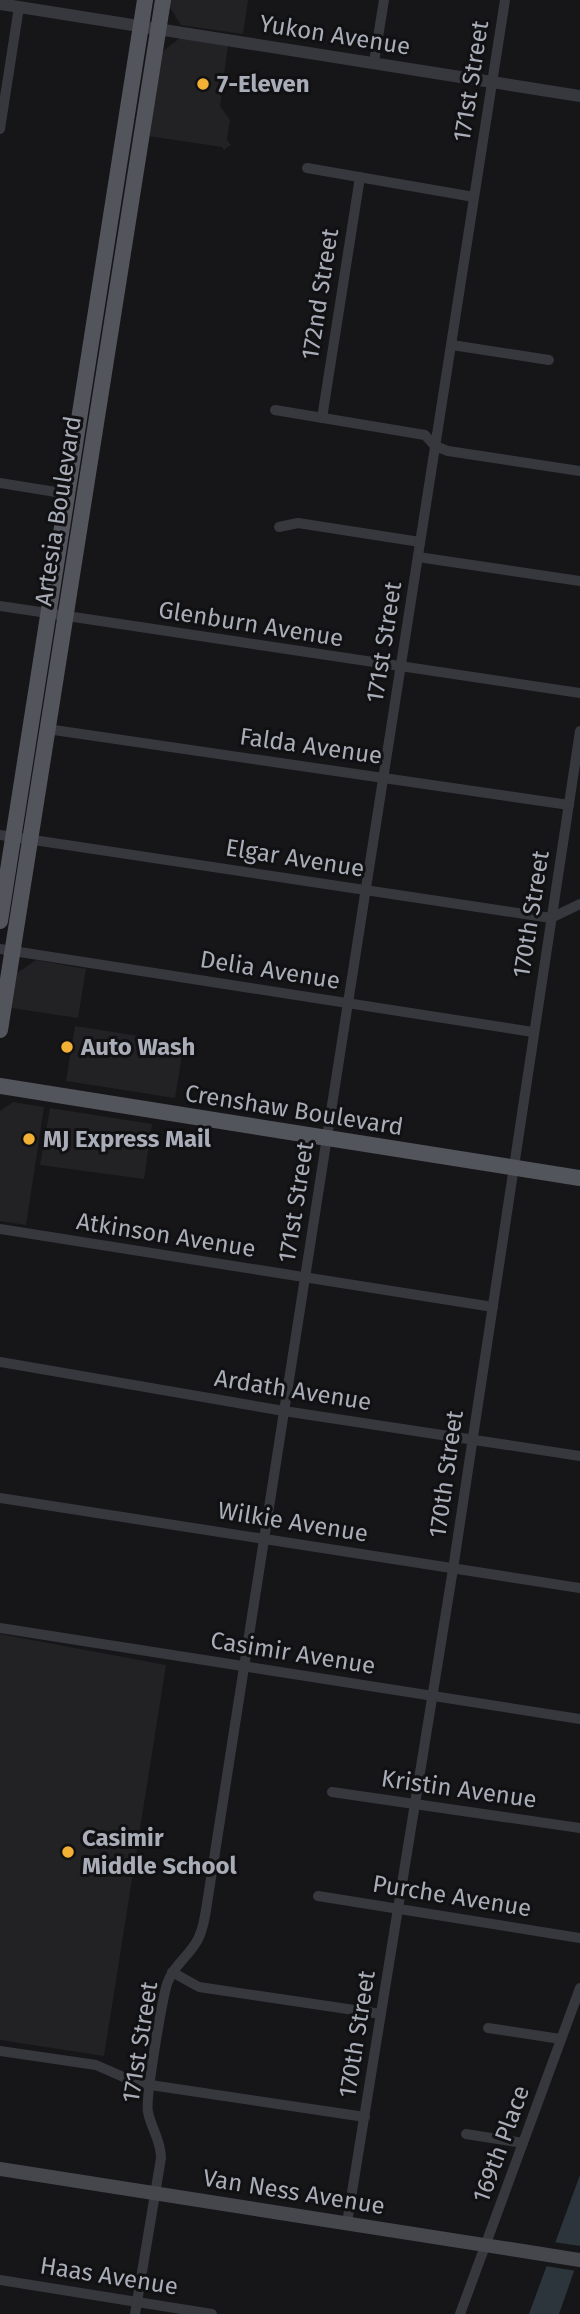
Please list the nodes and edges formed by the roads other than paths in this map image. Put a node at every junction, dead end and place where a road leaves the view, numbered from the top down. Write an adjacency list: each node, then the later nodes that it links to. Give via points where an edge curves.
1 (145, 0): 7 (main road, Artesia Boulevard)
2 (163, 0): 8 (main road, Artesia Boulevard)
3 (384, 0): 9 (street)
4 (505, 0): 10 (street, 171st Street)
5 (0, 4): 6 (street, Yukon Avenue)
6 (19, 7): 7 (street, Yukon Avenue); 12 (street)
7 (141, 26): 8 (street, Yukon Avenue); 24 (main road, Artesia Boulevard)
8 (158, 29): 9 (street, Yukon Avenue); 30 (main road, Artesia Boulevard)
9 (374, 62): 10 (street, Yukon Avenue)
10 (492, 81): 11 (street, Yukon Avenue); 16 (street, 171st Street)
11 (580, 96)
12 (0, 123): 13 (street)
13 (0, 129)
14 (307, 168): 15 (street)
15 (360, 177): 16 (street); 20 (street, 172nd Street)
16 (474, 197): 17 (street, 171st Street)
17 (452, 345): 18 (street); 21 (street, 171st Street)
18 (549, 360)
19 (275, 410): 20 (street)
20 (322, 418): 21 (street, via 425,435)
21 (435, 446): 22 (street); 26 (street, 171st Street)
22 (580, 471)
23 (0, 483): 24 (street)
24 (68, 494): 30 (main road, Artesia Boulevard)
25 (279, 527): 26 (street, via 298,523)
26 (421, 542): 27 (street, 171st Street)
27 (418, 556): 28 (street); 31 (street, 171st Street)
28 (580, 581)
29 (0, 606): 30 (street, Glenburn Avenue)
30 (57, 615): 31 (street, Glenburn Avenue); 33 (main road, Artesia Boulevard); 37 (main road, Artesia Boulevard)
31 (401, 667): 32 (street, Glenburn Avenue); 35 (street, 171st Street)
32 (580, 692)
33 (47, 729): 35 (street, Falda Avenue); 38 (main road, Artesia Boulevard)
34 (580, 731): 36 (street, 170th Street)
35 (383, 778): 36 (street, Falda Avenue); 39 (street, 171st Street)
36 (569, 805): 41 (street, 170th Street)
37 (7, 836): 38 (street, Elgar Avenue); 42 (main road, Artesia Boulevard)
38 (30, 840): 39 (street, Elgar Avenue); 43 (main road, Artesia Boulevard)
39 (366, 890): 41 (street, Elgar Avenue); 44 (street, 171st Street)
40 (580, 904): 41 (street)
41 (551, 918): 46 (street, 170th Street)
42 (0, 921)
43 (6, 950): 44 (street, Delia Avenue); 45 (main road, Artesia Boulevard)
44 (349, 1004): 46 (street, Delia Avenue); 48 (street, 171st Street)
45 (0, 1030)
46 (534, 1032): 49 (street, 170th Street)
47 (0, 1087): 48 (main road, Crenshaw Boulevard)
48 (328, 1139): 49 (main road, Crenshaw Boulevard); 52 (street, 171st Street)
49 (514, 1168): 50 (main road, Crenshaw Boulevard); 53 (street, 170th Street)
50 (580, 1178)
51 (0, 1229): 52 (street, Atkinson Avenue)
52 (305, 1278): 53 (street, Atkinson Avenue); 55 (street, 171st Street)
53 (493, 1307): 56 (street, 170th Street)
54 (0, 1362): 55 (street, Ardath Avenue)
55 (284, 1411): 56 (street, Ardath Avenue); 59 (street, 171st Street)
56 (472, 1438): 57 (street, Ardath Avenue); 60 (street, 170th Street)
57 (580, 1455)
58 (0, 1498): 59 (street, Wilkie Avenue)
59 (264, 1538): 60 (street, Wilkie Avenue); 63 (street, 171st Street)
60 (453, 1569): 61 (street, Wilkie Avenue); 64 (street, 170th Street)
61 (580, 1588)
62 (0, 1628): 63 (street, Casimir Avenue)
63 (245, 1667): 64 (street, Casimir Avenue); 72 (street, 171st Street, via 205,1921 196,1942)
64 (432, 1696): 65 (street, Casimir Avenue); 67 (street, 170th Street)
65 (580, 1719)
66 (332, 1792): 67 (street, Kristin Avenue)
67 (415, 1803): 68 (street, Kristin Avenue); 70 (street, 170th Street)
68 (580, 1828)
69 (318, 1896): 70 (street, Purche Avenue)
70 (398, 1909): 71 (street, Purche Avenue); 74 (street, 170th Street)
71 (580, 1938)
72 (172, 1972): 74 (street, via 199,1987); 78 (street, 171st Street)
73 (580, 1987): 76 (street, 169th Place)
74 (381, 2014): 79 (street, 170th Street)
75 (488, 2028): 76 (street)
76 (561, 2039): 81 (street, 169th Place)
77 (0, 2052): 78 (street, via 96,2065)
78 (150, 2085): 79 (street); 83 (street, 171st Street, via 148,2112 161,2147)
79 (365, 2117): 84 (street, 170th Street)
80 (466, 2134): 81 (street)
81 (523, 2143): 85 (street, 169th Place)
82 (0, 2169): 83 (main road, Van Ness Avenue)
83 (155, 2193): 84 (main road, Van Ness Avenue); 88 (street, 171st Street)
84 (347, 2223): 85 (main road, Van Ness Avenue)
85 (486, 2246): 86 (main road, Van Ness Avenue); 91 (street, 169th Place)
86 (580, 2260)
87 (0, 2280): 88 (street, Haas Avenue)
88 (137, 2302): 89 (street, 171st Street); 90 (street, Haas Avenue)
89 (135, 2314)
90 (212, 2314)
91 (460, 2314)

